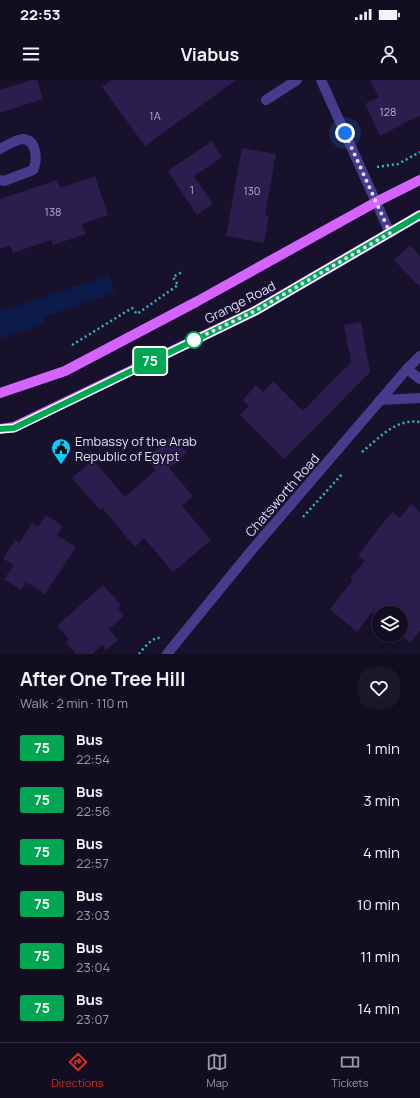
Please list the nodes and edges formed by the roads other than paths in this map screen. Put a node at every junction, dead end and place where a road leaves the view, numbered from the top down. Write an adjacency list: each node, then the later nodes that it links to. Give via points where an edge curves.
1 (297, 80): 3 (street)
2 (321, 80): 7 (street)
3 (266, 100)
4 (0, 149): 5 (street, via 21,139 28,140 34,146 36,164 33,170 4,181)
5 (0, 180)
6 (420, 180): 7 (main road, Grange Road)
7 (376, 202): 9 (street); 13 (main road, Grange Road, via 65,371)
8 (420, 215): 9 (main road, Grange Road)
9 (390, 233): 16 (main road, Grange Road, via 255,311 14,428)
10 (420, 356): 11 (street, Chatsworth Road)
11 (406, 369): 12 (street); 15 (street, Chatsworth Road)
12 (420, 379)
13 (0, 393)
14 (420, 398): 15 (street)
15 (380, 400): 17 (street, Chatsworth Road)
16 (0, 429)
17 (167, 654)

